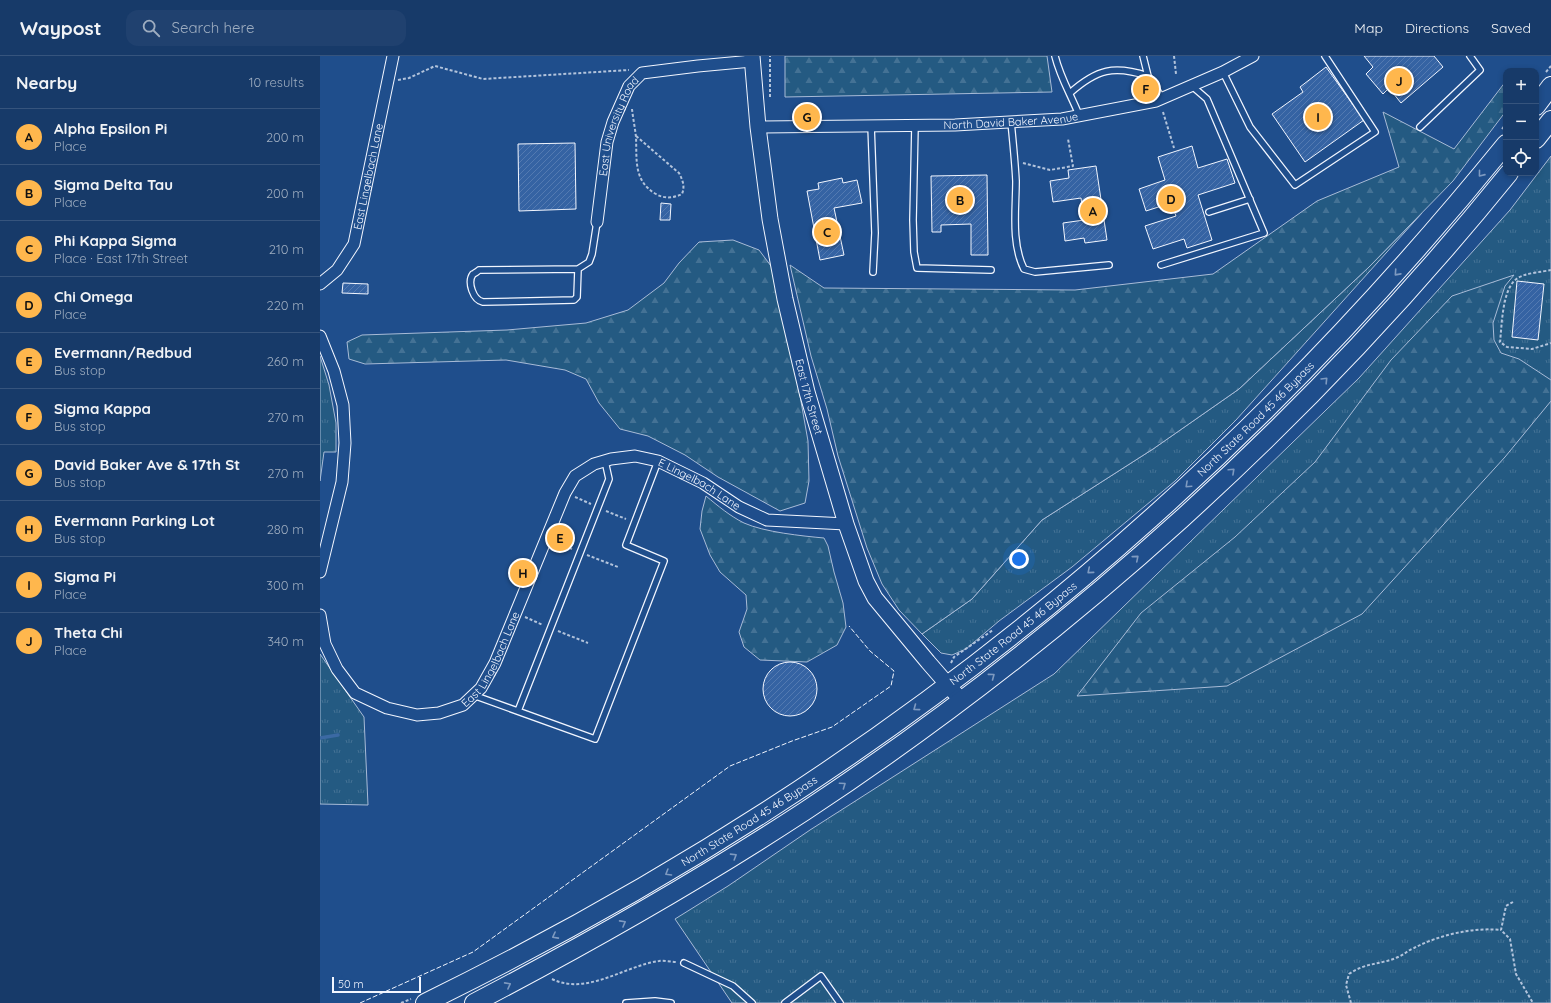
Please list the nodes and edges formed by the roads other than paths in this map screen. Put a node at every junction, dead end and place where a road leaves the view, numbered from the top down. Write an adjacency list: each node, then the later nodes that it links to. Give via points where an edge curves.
1 (393, 56): 33 (street, East Lingelbach Lane, via 354,244 337,270)
2 (1055, 56): 12 (lane, via 1062,80)
3 (1143, 56): 9 (lane)
4 (1253, 56): 8 (street, North David Baker Avenue)
5 (1325, 56): 8 (lane, via 1375,132 1295,185 1250,127)
6 (1470, 56): 21 (lane, via 1480,70)
7 (752, 58): 20 (main road, East 17th Street); 27 (street, East University Road, via 642,73 629,86 607,142)
8 (1223, 72): 10 (street, North David Baker Avenue)
9 (1148, 76): 12 (lane, via 1131,70 1100,72); 13 (lane)
10 (1192, 86): 13 (street, North David Baker Avenue); 25 (lane, via 1207,99)
11 (1551, 86): 14 (highway)
12 (1070, 93): 15 (lane)
13 (1162, 98): 15 (street, North David Baker Avenue)
14 (1538, 104)
15 (1079, 115): 17 (street, North David Baker Avenue, via 1062,119)
16 (1551, 120): 22 (highway)
17 (1011, 122): 19 (street, North David Baker Avenue); 28 (lane, via 1015,162 1016,229 1020,260 1024,269 1035,272)
18 (871, 125): 19 (street, North David Baker Avenue); 20 (street, North David Baker Avenue); 32 (lane)
19 (915, 125): 31 (lane, via 913,236 917,268)
20 (758, 127): 38 (main road, East 17th Street, via 770,219 785,299 807,392)
21 (1420, 127)
22 (1539, 135)
23 (1503, 137): 41 (highway, North State Road 45 46 Bypass, one-way to 41, via 1437,227 1396,274 1255,421 1113,552 1022,628)
24 (1506, 176): 43 (highway, North State Road 45 46 Bypass, one-way to 24, via 1124,569 1259,446 1337,368 1405,294)
25 (1250, 199): 26 (lane); 29 (lane, via 1264,233)
26 (1209, 212)
27 (597, 222): 30 (lane, via 589,262)
28 (1110, 265)
29 (1161, 265)
30 (578, 269): 30 (lane, via 578,293 574,300 483,302 472,293 472,278 479,270)
31 (990, 270)
32 (874, 272)
33 (320, 284)
34 (320, 336): 39 (street, via 343,405 345,443 342,482)
35 (605, 461): 36 (street, E Lingelbach Lane, via 635,456); 37 (street, E Lingelbach Lane, via 594,464 575,476); 44 (lane, via 609,479)
36 (658, 461): 38 (street, E Lingelbach Lane, via 703,483 739,507 766,520); 44 (lane, via 626,545 664,561 595,739)
37 (565, 493): 42 (street, East Lingelbach Lane, via 495,663 481,688)
38 (846, 524): 41 (main road, East 17th Street, via 866,581 875,598)
39 (320, 572)
40 (320, 615): 42 (street, East Lingelbach Lane, via 325,644 337,669 356,693 388,708 417,715 439,713 463,705)
41 (945, 681): 43 (main road, East 17th Street); 46 (highway, North State Road 45 46 Bypass, one-way to 46, via 835,766 697,856 478,977)
42 (473, 695): 44 (lane)
43 (961, 700): 47 (highway, North State Road 45 46 Bypass, one-way to 43, via 618,925 748,847 903,743)
44 (518, 711)
45 (684, 963): 50 (lane, via 733,986)
46 (419, 1000)
47 (474, 1003)
48 (626, 1003): 49 (lane)
49 (671, 1003)
50 (752, 1003)
51 (785, 1003): 52 (lane, via 821,976)
52 (840, 1003)

